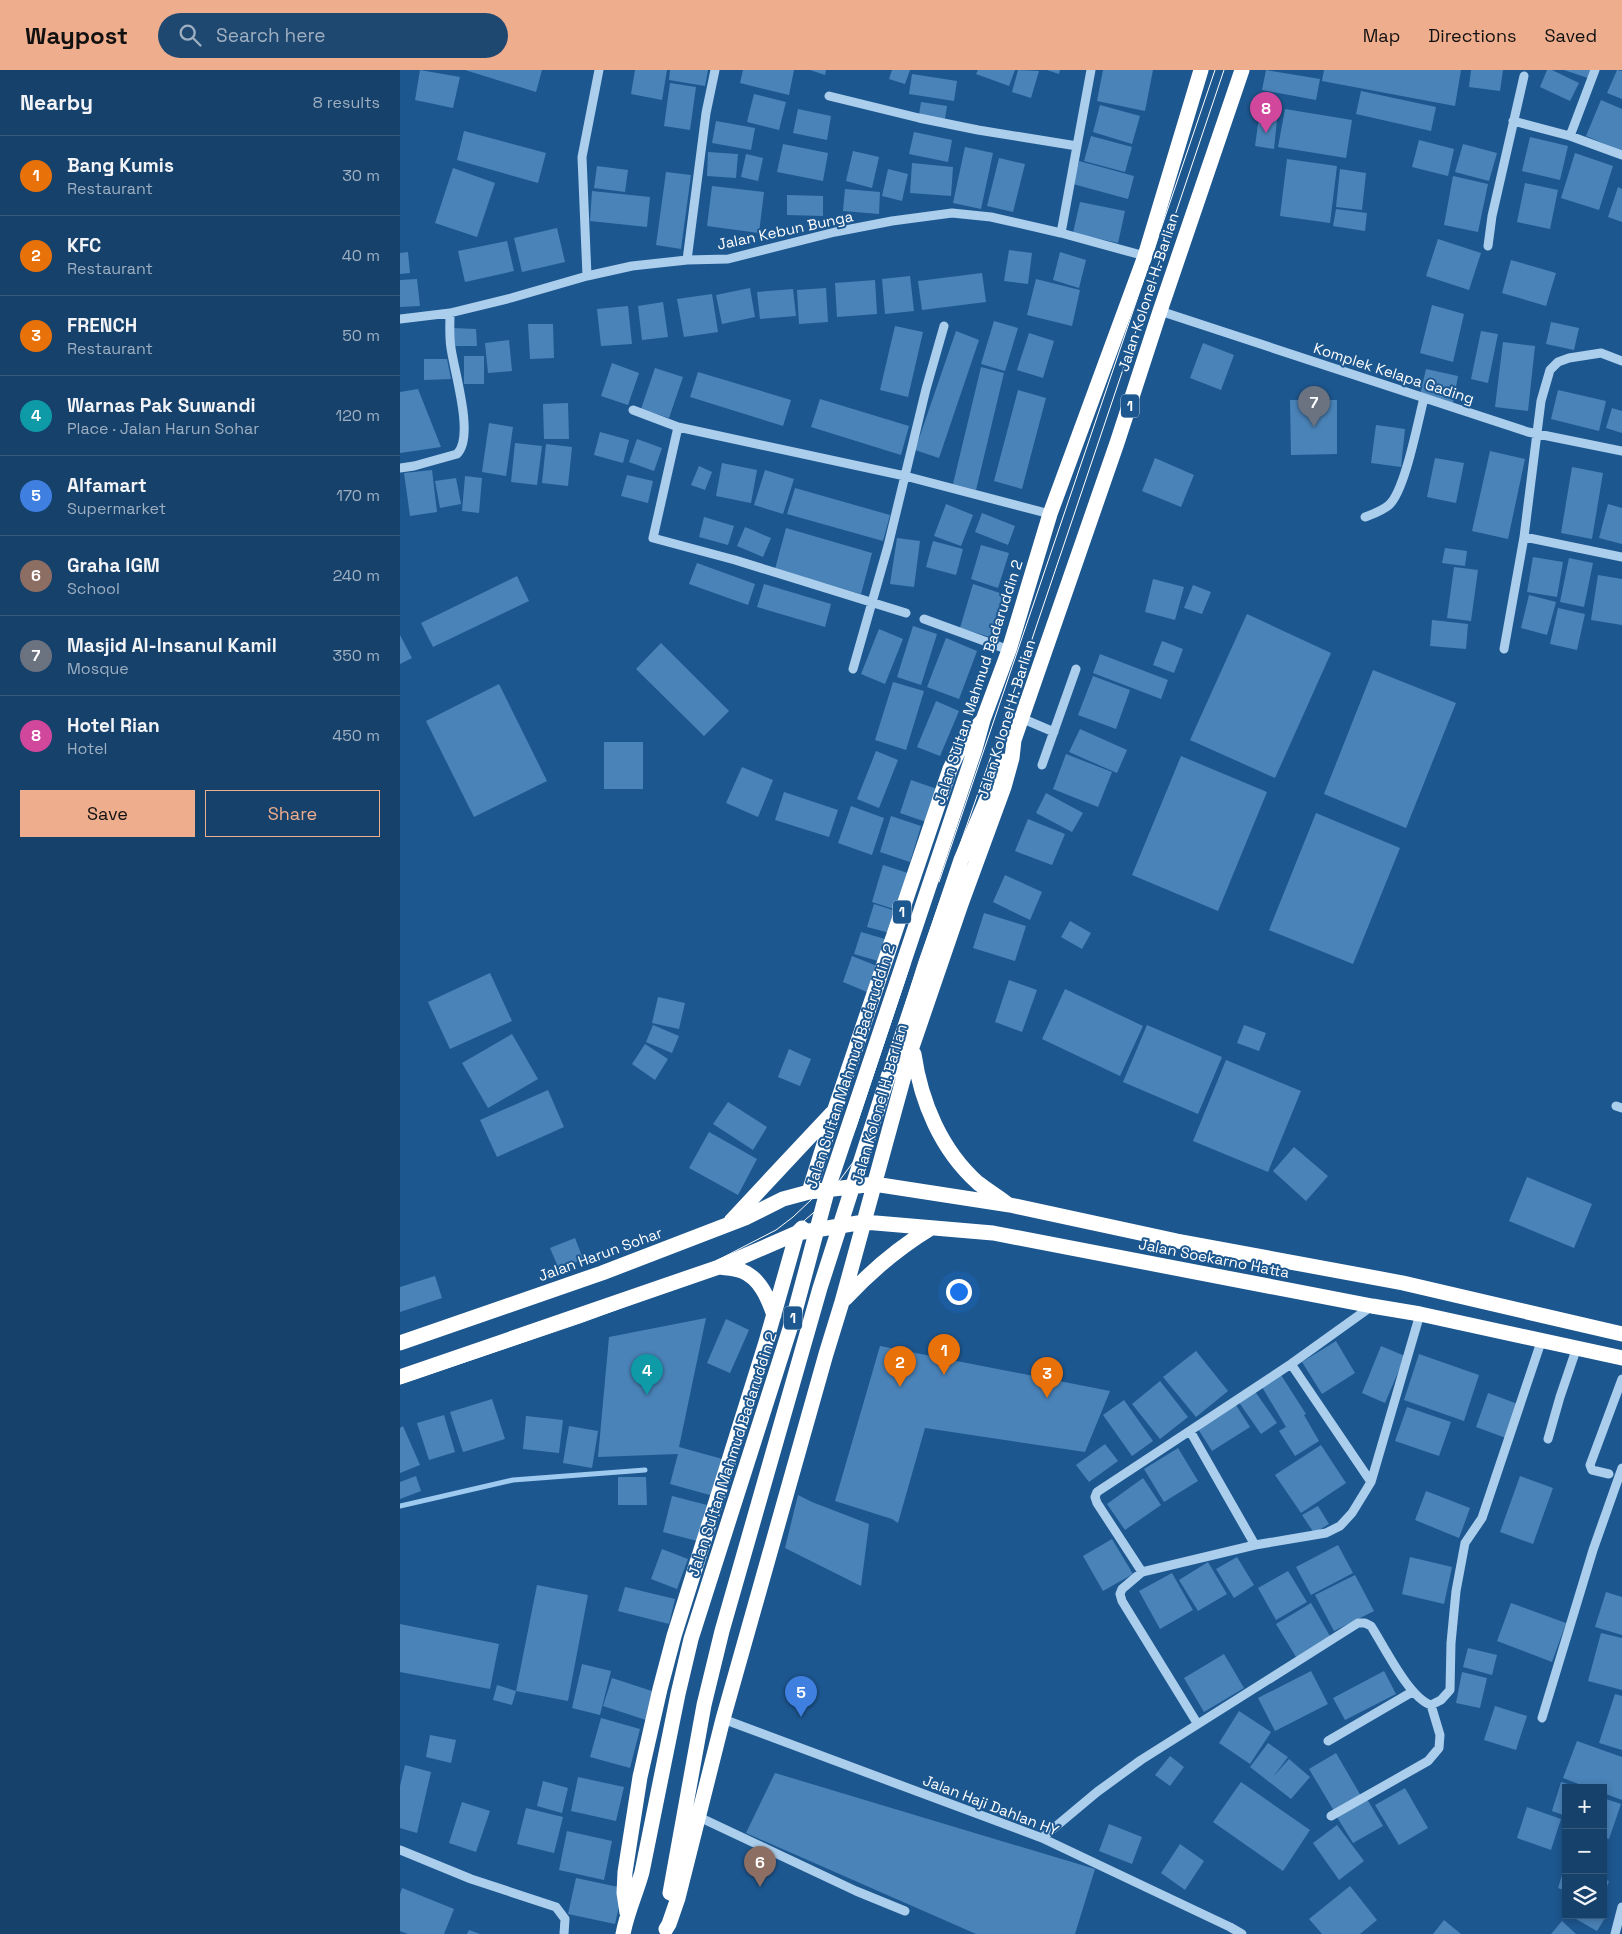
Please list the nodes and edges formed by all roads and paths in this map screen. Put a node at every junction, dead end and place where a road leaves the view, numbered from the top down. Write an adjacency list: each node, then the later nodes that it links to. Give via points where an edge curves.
1 (599, 70): 17 (street, via 582,157)
2 (715, 70): 16 (street, via 706,113)
3 (1090, 70): 11 (street)
4 (1201, 70): 15 (highway, Jalan Sultan Mahmud Badaruddin 2 / 1)
5 (1242, 70): 18 (highway, Jalan Kolonel H. Barlian / 1)
6 (1595, 70): 10 (street)
7 (1524, 76): 9 (street)
8 (829, 96): 11 (street, via 978,130)
9 (1513, 121): 10 (street); 14 (street)
10 (1570, 136): 12 (street)
11 (1078, 146): 13 (street)
12 (1622, 155)
13 (1061, 233): 15 (street, Jalan Kebun Bunga); 16 (street, Jalan Kebun Bunga, via 991,217 952,213 835,232 728,259)
14 (1488, 246)
15 (1145, 256): 30 (highway, Jalan Sultan Mahmud Badaruddin 2 / 1)
16 (687, 260): 17 (street, Jalan Kebun Bunga, via 632,266)
17 (587, 276): 19 (street, Jalan Kebun Bunga)
18 (1160, 311): 23 (street, Komplek Kelapa Gading); 41 (highway, Jalan Kolonel H. Barlian / 1)
19 (450, 313): 20 (street, Jalan Kebun Bunga); 28 (street, via 451,348 462,401 462,449 457,454)
20 (400, 319)
21 (944, 326): 29 (street)
22 (1621, 358): 26 (street, via 1601,353 1558,362 1550,370)
23 (1424, 398): 26 (street, Komplek Kelapa Gading); 31 (street, via 1397,493 1390,504)
24 (633, 410): 25 (street)
25 (678, 427): 29 (street); 34 (street, via 653,538)
26 (1536, 434): 27 (street, Komplek Kelapa Gading); 32 (street)
27 (1622, 451)
28 (400, 468)
29 (905, 476): 30 (street); 34 (street)
30 (1050, 514): 38 (highway, Jalan Sultan Mahmud Badaruddin 2 / 1)
31 (1365, 518)
32 (1524, 537): 33 (street); 37 (street)
33 (1622, 558)
34 (872, 602): 35 (street); 39 (street)
35 (906, 613)
36 (924, 619): 38 (street)
37 (1504, 648)
38 (1009, 650): 42 (highway, Jalan Sultan Mahmud Badaruddin 2 / 1)
39 (854, 668)
40 (1076, 669): 43 (street)
41 (1022, 718): 43 (street); 44 (highway, Jalan Kolonel H. Barlian / 1)
42 (982, 727): 47 (highway, Jalan Kolonel H. Barlian / 1, via 962,742 950,769); 90 (highway, Jalan Sultan Mahmud Badaruddin 2 / 1, via 828,1188 793,1319 691,1639 642,1872)
43 (1054, 732): 45 (street)
44 (1010, 746): 46 (highway, Jalan Kolonel H. Barlian / 1, via 1012,758 1004,787); 92 (highway, 1, via 961,860 820,1288 704,1705)
45 (1042, 765)
46 (912, 1047): 48 (highway, Jalan Kolonel H. Barlian / 1); 51 (highway, via 923,1094 940,1137 979,1183)
47 (834, 1112): 48 (highway, via 842,1129 853,1135 871,1136); 50 (highway, Jalan Kolonel H. Barlian / 1); 54 (highway)
48 (890, 1130): 49 (highway, Jalan Kolonel H. Barlian / 1)
49 (874, 1184): 50 (highway, Jalan Soekarno Hatta); 51 (highway, Jalan Soekarno Hatta); 52 (highway, via 856,1190); 53 (highway, Jalan Kolonel H. Barlian)
50 (809, 1192): 52 (highway); 54 (highway, Jalan Harun Sohar, via 783,1199)
51 (1010, 1205): 62 (highway, Jalan Soekarno Hatta, via 1403,1283)
52 (825, 1208): 53 (highway, via 838,1216); 56 (highway)
53 (864, 1222): 55 (highway, Jalan Soekarno Hatta); 56 (highway, Jalan Soekarno Hatta); 58 (highway, Jalan Kolonel H. Barlian / 1)
54 (727, 1225): 65 (highway, Jalan Harun Sohar, via 602,1273)
55 (930, 1228): 58 (highway, via 878,1266); 59 (highway, Jalan Soekarno Hatta, via 994,1233)
56 (797, 1233): 57 (highway); 61 (highway, 1)
57 (719, 1267): 61 (highway, via 742,1271 756,1282); 70 (highway)
58 (842, 1302): 67 (highway, Jalan Kolonel H. Barlian / 1)
59 (1372, 1306): 60 (highway, Jalan Soekarno Hatta); 69 (street)
60 (1420, 1314): 63 (highway, Jalan Soekarno Hatta); 76 (street)
61 (774, 1315): 64 (highway, 1)
62 (1622, 1334)
63 (1542, 1339): 66 (highway, Jalan Soekarno Hatta); 80 (street, via 1482,1518 1465,1543 1456,1591 1450,1690)
64 (766, 1342): 67 (highway, via 796,1336 809,1339); 90 (highway, 1, via 660,1689 640,1777 625,1872 624,1893)
65 (400, 1343)
66 (1577, 1347): 68 (highway, Jalan Soekarno Hatta); 73 (street)
67 (826, 1354): 82 (highway, 1)
68 (1622, 1358)
69 (1291, 1364): 72 (street); 76 (street)
70 (400, 1377)
71 (1622, 1379): 75 (street, via 1590,1465 1592,1470)
72 (1190, 1431): 77 (street); 78 (street, via 1097,1492 1095,1497)
73 (1548, 1439)
74 (1622, 1468): 81 (street, via 1593,1550)
75 (1609, 1474)
76 (1371, 1482): 77 (street, via 1352,1514 1340,1526 1326,1532)
77 (1256, 1545): 78 (street)
78 (1142, 1572): 83 (street, via 1122,1588 1122,1601)
79 (1412, 1692): 80 (street); 83 (street, via 1371,1626 1364,1622); 84 (street)
80 (1431, 1705): 85 (street, via 1440,1735 1439,1748 1428,1761)
81 (1542, 1718)
82 (723, 1719): 86 (highway, 1); 87 (street, Jalan Haji Dahlan HY)
83 (1197, 1723): 87 (street, via 1141,1760)
84 (1328, 1741)
85 (1331, 1816)
86 (699, 1817): 91 (street); 92 (highway, 1)
87 (1042, 1838): 95 (street, Jalan Haji Dahlan HY)
88 (400, 1850): 93 (street, via 471,1880 556,1907 565,1919)
89 (1622, 1907): 96 (street)
90 (629, 1910): 94 (highway, 1)
91 (905, 1911)
92 (666, 1929)
93 (564, 1934)
94 (623, 1934)
95 (1242, 1934)
96 (1615, 1934)

